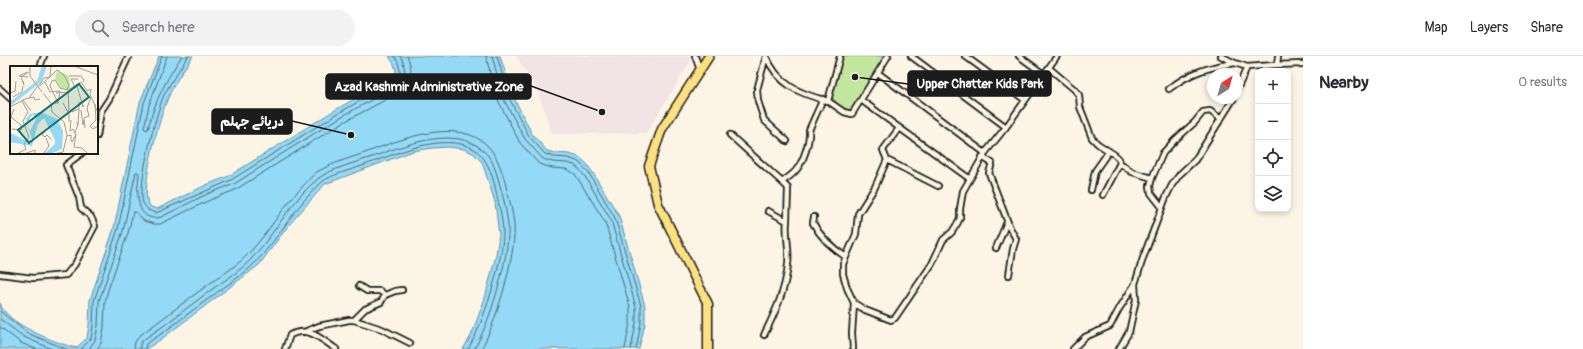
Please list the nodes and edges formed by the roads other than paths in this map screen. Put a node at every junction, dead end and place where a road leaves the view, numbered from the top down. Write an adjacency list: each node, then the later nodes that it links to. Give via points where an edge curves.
1 (44, 56): 16 (street)
2 (129, 56): 33 (street, via 102,111)
3 (695, 56): 19 (street)
4 (708, 56): 19 (highway)
5 (840, 56): 26 (street)
6 (888, 56): 20 (street)
7 (911, 56): 31 (street)
8 (965, 56): 28 (street)
9 (1019, 56): 21 (street)
10 (1057, 56): 18 (street)
11 (1221, 56): 13 (street)
12 (1278, 56): 15 (street)
13 (1235, 64): 17 (street); 24 (street, via 1192,74)
14 (1303, 64): 15 (street)
15 (1277, 65): 17 (street)
16 (40, 66)
17 (1247, 67): 22 (street)
18 (1049, 68): 21 (street); 36 (street, via 1079,95 1080,107 1092,138)
19 (700, 70): 67 (highway, via 662,129 648,166 658,204 708,304)
20 (878, 73): 27 (street); 38 (street)
21 (1045, 75): 28 (street)
22 (1243, 76)
23 (0, 89): 25 (street)
24 (1169, 89)
25 (10, 98)
26 (826, 100): 27 (street, via 844,112 852,114); 35 (street, via 796,91 783,80 766,56 757,90 758,101 764,120); 43 (street, via 809,130 810,136 796,171)
27 (861, 100): 32 (street)
28 (1024, 100): 31 (street)
29 (1230, 104): 30 (street)
30 (1221, 119): 41 (street, via 1210,111 1203,112 1163,153); 47 (street, via 1194,160 1172,185)
31 (1006, 127): 38 (street)
32 (899, 128): 39 (street, via 884,150); 42 (street)
33 (98, 131)
34 (730, 135): 43 (street)
35 (788, 141)
36 (1109, 151): 40 (street); 45 (street, via 1095,171)
37 (81, 154): 54 (street, via 66,165 81,208 91,217 95,226 75,264 66,275 33,278)
38 (984, 155): 42 (street); 51 (street, via 992,163 989,173)
39 (887, 160): 44 (street); 53 (street, via 875,187 858,214 856,234)
40 (1120, 163): 41 (street, via 1132,172); 46 (street)
41 (1152, 178): 47 (street, via 1152,193)
42 (970, 179): 60 (street, via 963,191 957,224 943,240 932,264 896,318 891,320)
43 (782, 182): 50 (street, via 788,188)
44 (938, 186)
45 (1091, 190)
46 (1103, 195)
47 (1162, 207): 56 (street)
48 (768, 211): 50 (street)
49 (814, 217): 53 (street, via 813,223 819,234)
50 (788, 221): 63 (street, via 786,277 779,303)
51 (1007, 222): 52 (street); 55 (street, via 1016,239)
52 (996, 248)
53 (846, 257): 60 (street, via 843,274)
54 (0, 274)
55 (1009, 275)
56 (1135, 284): 69 (street, via 1110,326 1085,337); 70 (street, via 1136,300 1129,332)
57 (359, 286): 59 (street, via 367,292 380,291)
58 (402, 290): 59 (street)
59 (385, 295): 61 (street, via 381,302 365,309)
60 (854, 303): 68 (street)
61 (354, 320): 62 (street, via 319,326); 64 (street, via 382,329)
62 (304, 332): 65 (street, via 290,335); 66 (street, via 316,334)
63 (764, 335)
64 (410, 343)
65 (285, 349)
66 (336, 349)
67 (708, 349)
68 (853, 349)
69 (1073, 349)
70 (1119, 349)

